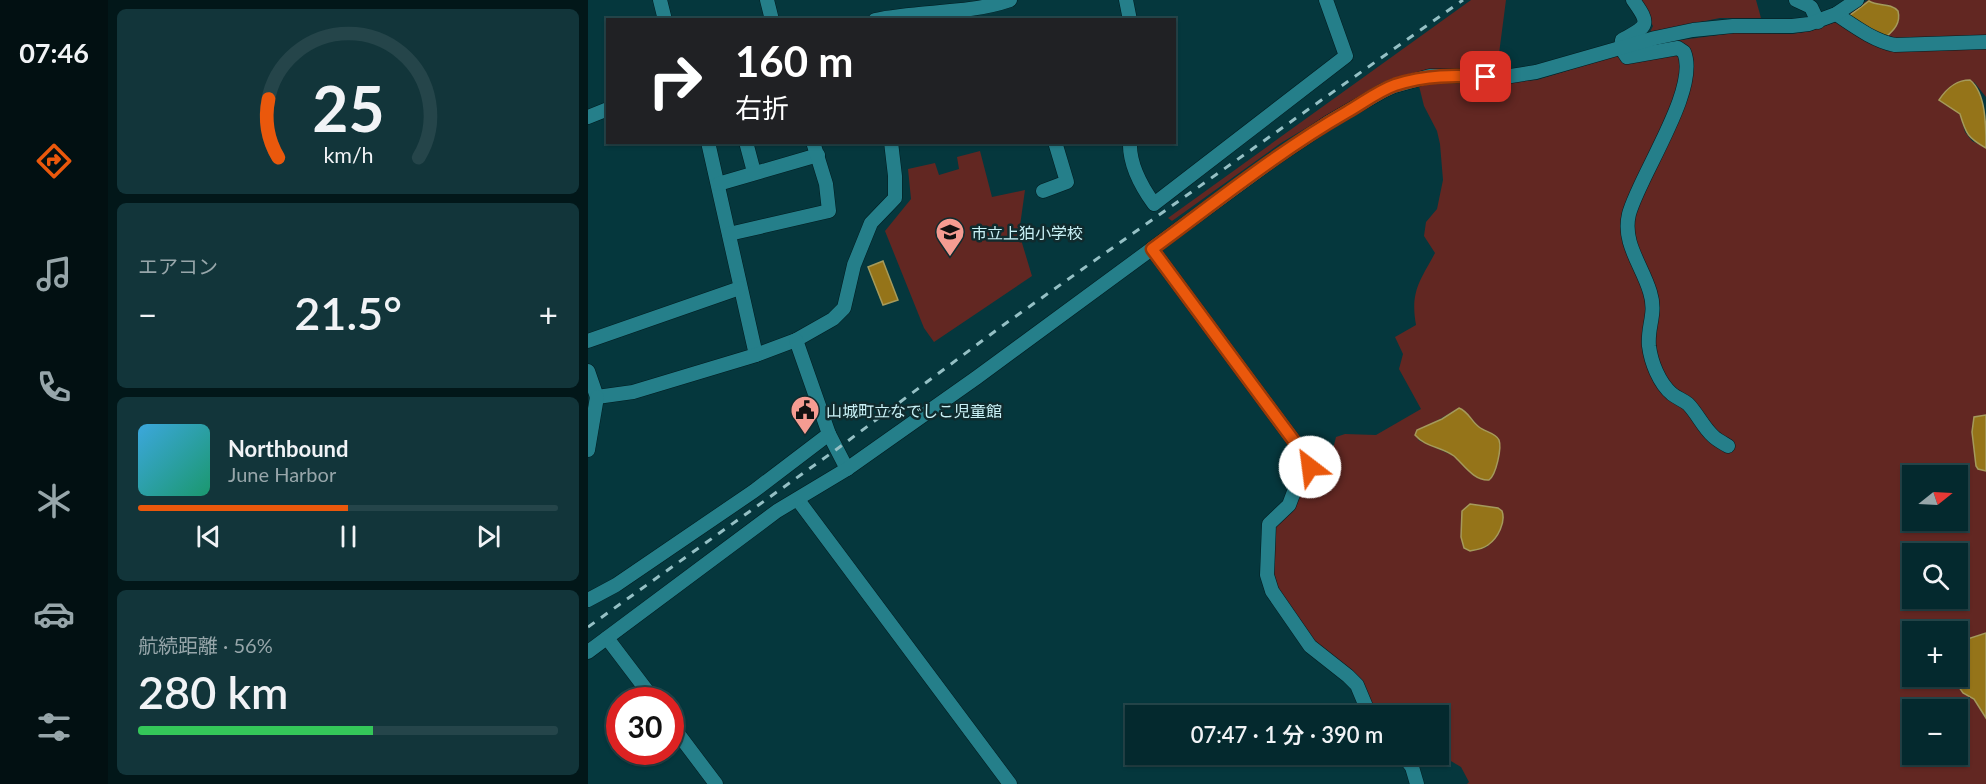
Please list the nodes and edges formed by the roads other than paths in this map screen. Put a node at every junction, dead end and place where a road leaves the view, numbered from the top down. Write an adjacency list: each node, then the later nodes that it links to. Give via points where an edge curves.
1 (660, 0): 11 (street)
2 (767, 0): 12 (street)
3 (1010, 0): 10 (street)
4 (1126, 0): 14 (street)
5 (1326, 0): 24 (street, via 1346,56 1154,204 1133,167)
6 (1633, 0): 17 (street, via 1645,18 1645,25 1622,40)
7 (1796, 0): 15 (street, via 1811,8)
8 (1857, 0): 9 (street)
9 (1836, 14): 15 (street); 16 (street, via 1895,45)
10 (958, 15): 13 (street)
11 (664, 18)
12 (772, 18)
13 (883, 18)
14 (1130, 18)
15 (1818, 22): 17 (street, via 1693,30)
16 (1986, 42)
17 (1621, 48): 30 (street, via 1536,72 1511,76 1430,76 1394,86 1329,122); 37 (street, via 1627,57 1675,48 1686,56 1684,78 1667,134 1634,200 1627,230 1651,293 1649,346 1659,376 1714,437)
18 (606, 110): 19 (street)
19 (588, 117)
20 (708, 144): 27 (street)
21 (747, 144): 26 (street)
22 (891, 144): 32 (street, via 895,198 871,224 854,265 844,308 833,319)
23 (1056, 144): 28 (street, via 1067,182)
24 (1130, 144)
25 (815, 149): 26 (street); 29 (street, via 826,184 829,211)
26 (754, 172): 27 (street)
27 (718, 184): 29 (street)
28 (1043, 191)
29 (729, 234): 31 (street)
30 (1152, 249): 39 (street); 45 (street, via 1308,460 1310,467 1298,481 1289,505 1269,524 1269,583 1310,646 1357,685)
31 (740, 288): 33 (street); 34 (street)
32 (796, 340): 34 (street); 36 (street)
33 (588, 341)
34 (756, 355): 35 (street, via 633,392)
35 (591, 384): 38 (street)
36 (830, 434): 39 (street); 41 (street, via 754,491)
37 (1728, 446)
38 (588, 450)
39 (847, 469): 40 (street)
40 (798, 500): 42 (street, via 727,547); 49 (street)
41 (588, 600)
42 (607, 638): 43 (street); 44 (street)
43 (588, 652)
44 (644, 687)
45 (1365, 705)
46 (684, 742): 48 (street)
47 (1410, 765): 50 (street)
48 (716, 784)
49 (1010, 784)
50 (1417, 784)

